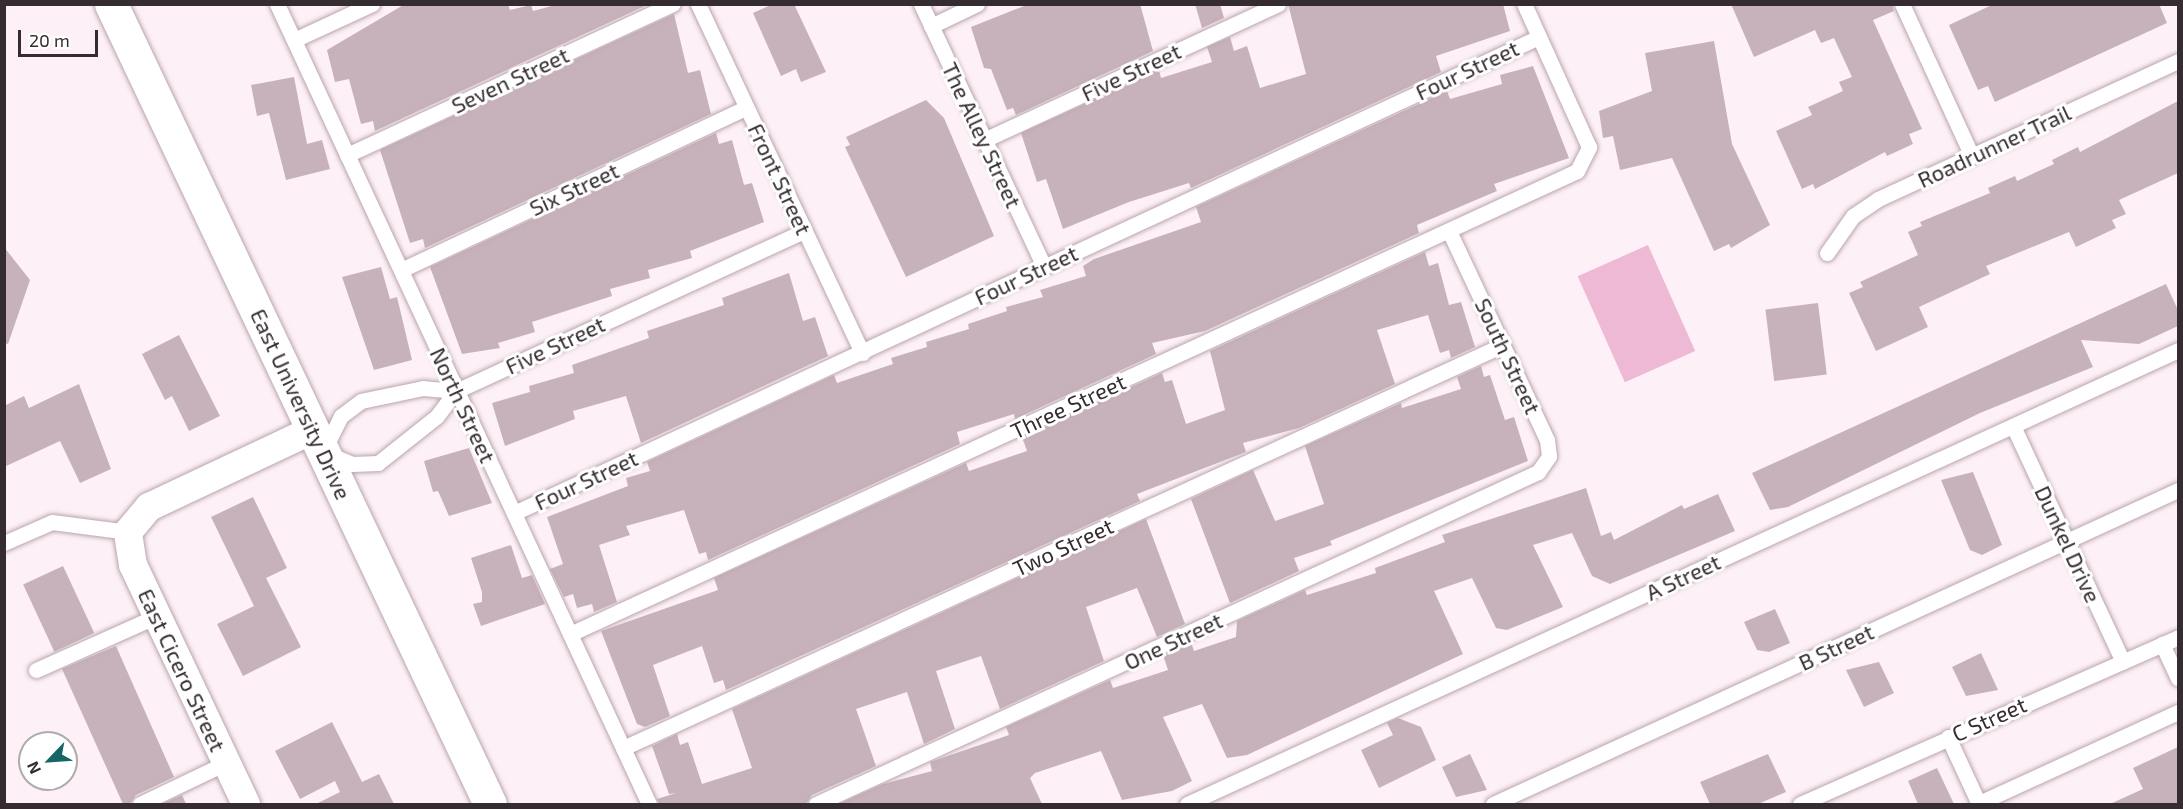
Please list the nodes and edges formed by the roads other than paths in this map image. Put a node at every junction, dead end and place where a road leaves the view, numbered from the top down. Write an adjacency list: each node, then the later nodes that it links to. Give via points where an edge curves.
1 (111, 4): 29 (main road, East University Drive)
2 (277, 4): 13 (lane, North Street)
3 (372, 4): 13 (lane)
4 (673, 4): 17 (lane, Seven Street)
5 (698, 4): 15 (lane, Front Street)
6 (921, 4): 11 (lane, The Alley Street)
7 (977, 4): 11 (lane)
8 (1278, 4): 16 (lane, Five Street)
9 (1524, 4): 12 (lane)
10 (1902, 4): 18 (lane)
11 (931, 26): 16 (lane, The Alley Street)
12 (1539, 37): 20 (lane, Three Street, via 1588,147 1585,165); 22 (lane, Four Street)
13 (294, 40): 17 (lane, North Street)
14 (2178, 61): 18 (lane, Roadrunner Trail)
15 (746, 108): 19 (lane, Front Street); 23 (lane, Six Street)
16 (984, 140): 22 (lane, The Alley Street)
17 (347, 155): 23 (lane, North Street)
18 (1972, 156): 21 (lane, Roadrunner Trail, via 1865,207)
19 (804, 231): 26 (lane, Front Street); 27 (lane, Five Street)
20 (1449, 231): 24 (lane, South Street); 37 (lane, Three Street)
21 (1827, 253)
22 (1044, 266): 26 (lane, Four Street)
23 (400, 270): 27 (lane, North Street)
24 (1503, 345): 30 (lane, South Street, via 1549,449 1545,465); 45 (lane, Two Street)
25 (2178, 350): 28 (lane, A Street)
26 (862, 353): 32 (lane, Four Street)
27 (456, 391): 29 (lane, via 423,388 362,401 341,416); 29 (lane, Five Street, via 437,416 387,458 352,464); 32 (lane, North Street)
28 (2013, 426): 34 (lane, Dunkel Drive); 52 (lane, A Street)
29 (318, 441): 33 (street, via 149,507); 49 (main road, East University Drive)
30 (1530, 477): 51 (lane, One Street)
31 (2178, 490): 34 (lane, B Street)
32 (514, 513): 37 (lane, North Street)
33 (128, 532): 35 (lane, via 52,522); 36 (street, East Cicero Street, via 133,565)
34 (2067, 541): 40 (lane, Dunkel Drive); 53 (lane, B Street)
35 (4, 543)
36 (157, 616): 41 (lane); 46 (street, East Cicero Street)
37 (570, 634): 45 (lane, North Street)
38 (2178, 637): 39 (lane, C Street)
39 (2162, 644): 40 (lane, C Street); 42 (lane)
40 (2123, 662): 44 (lane, C Street)
41 (36, 670)
42 (2178, 678)
43 (2178, 712): 55 (lane)
44 (1948, 737): 54 (lane, C Street); 55 (lane)
45 (623, 748): 50 (lane, North Street)
46 (226, 763): 47 (lane); 48 (street, East Cicero Street)
47 (140, 804)
48 (246, 804)
49 (489, 804)
50 (649, 804)
51 (816, 804)
52 (1187, 804)
53 (1493, 804)
54 (1800, 804)
55 (1979, 804)

